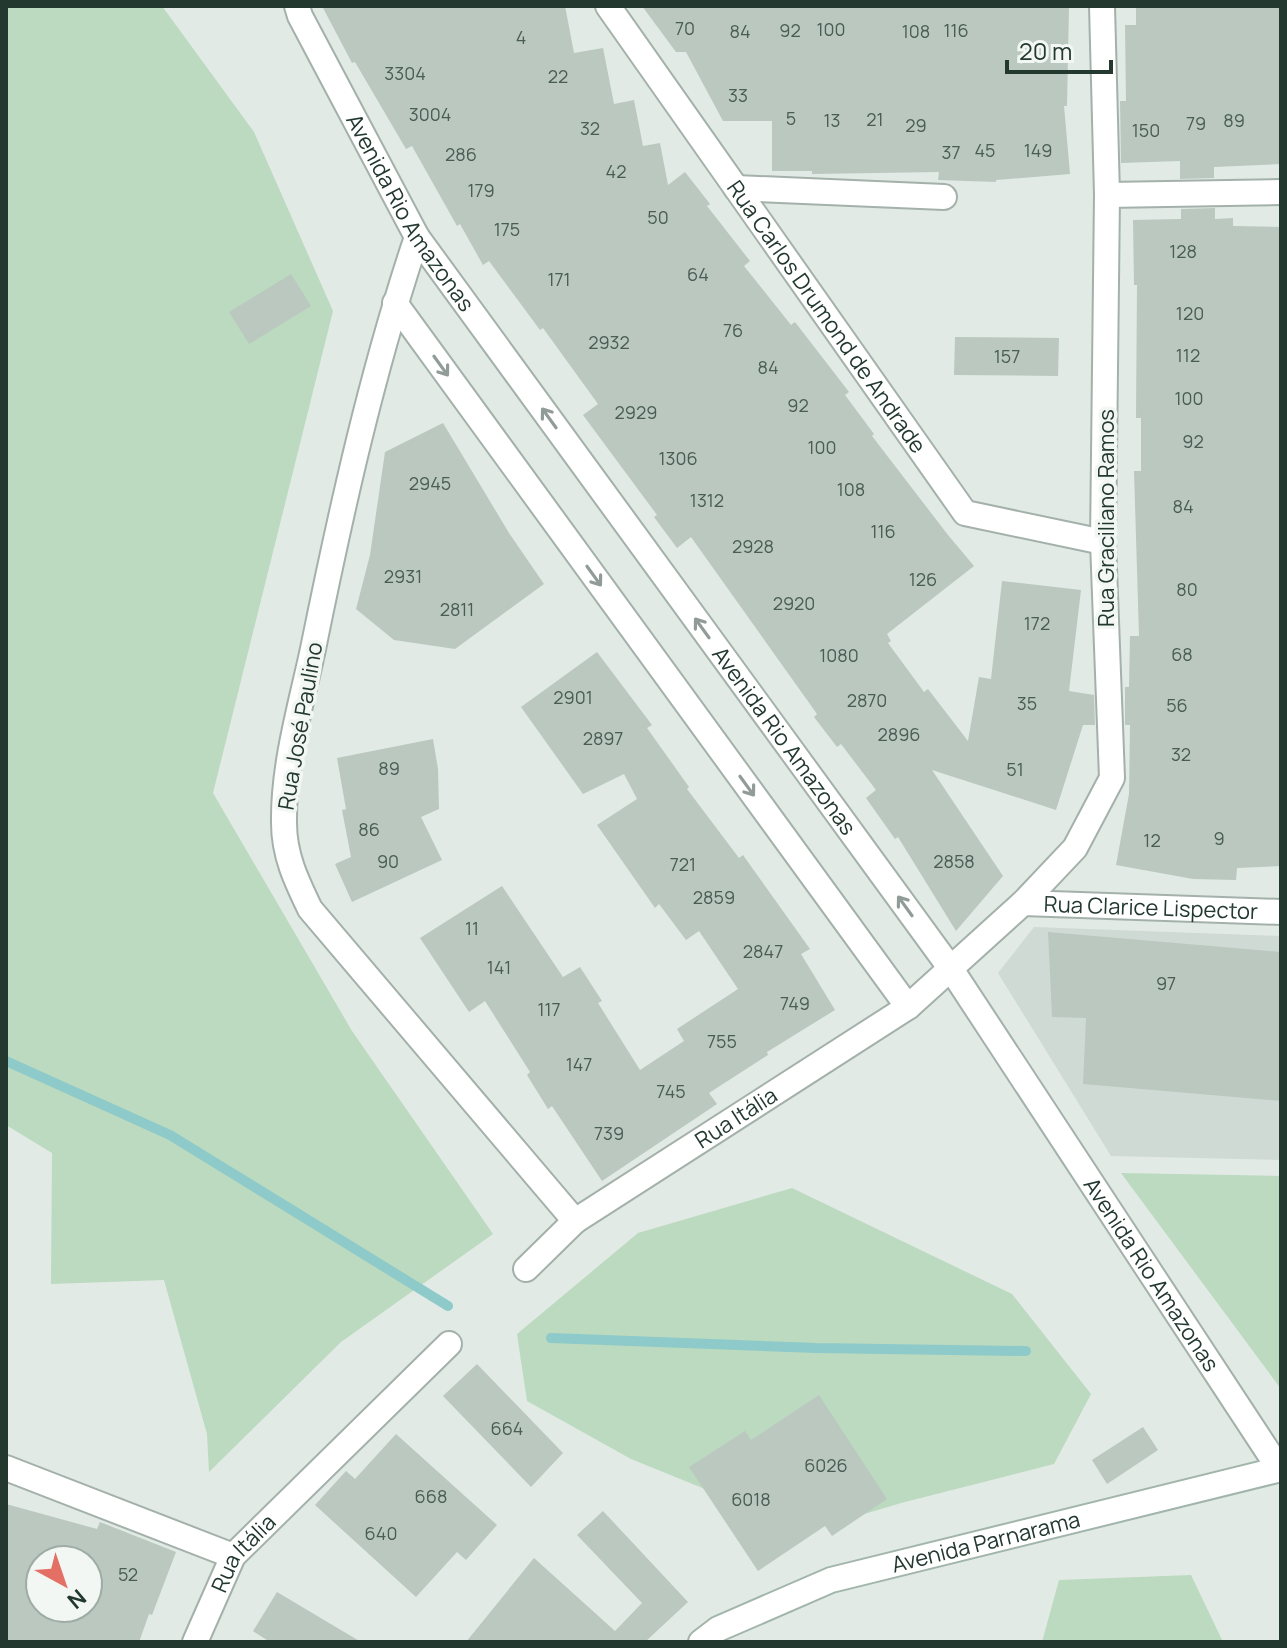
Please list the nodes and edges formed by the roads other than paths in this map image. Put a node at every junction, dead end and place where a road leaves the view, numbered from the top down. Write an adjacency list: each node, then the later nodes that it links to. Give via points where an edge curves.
1 (297, 6): 8 (street, Avenida Rio Amazonas)
2 (608, 6): 4 (street, Rua Carlos Drumond de Andrade)
3 (1102, 6): 6 (street, Rua Graciliano Ramos)
4 (736, 188): 7 (street); 10 (street, Rua Carlos Drumond de Andrade, via 965,513)
5 (1281, 192): 6 (street)
6 (1107, 195): 10 (street, Rua Graciliano Ramos)
7 (944, 197)
8 (417, 237): 9 (street, Rua José Paulino); 13 (street, Avenida Rio Amazonas, one-way to 8)
9 (395, 303): 14 (street, one-way to 14); 15 (street, Rua José Paulino, via 329,570 288,767 284,823 289,866 310,909)
10 (1103, 542): 11 (street, Rua Graciliano Ramos, via 1112,778 1075,848)
11 (1023, 903): 12 (street, Rua Clarice Lispector); 13 (street, Rua Graciliano Ramos)
12 (1281, 912)
13 (951, 969): 14 (street, Rua Itália); 19 (street, Avenida Rio Amazonas)
14 (908, 1007): 15 (street, Rua Itália)
15 (575, 1221): 16 (street, Rua Itália)
16 (526, 1269)
17 (449, 1344): 20 (street, Rua Itália)
18 (6, 1468): 20 (street)
19 (1281, 1470): 22 (street, Avenida Parnarama, via 831,1580 718,1629)
20 (233, 1556): 21 (street, Rua Itália)
21 (195, 1642)
22 (701, 1642)

